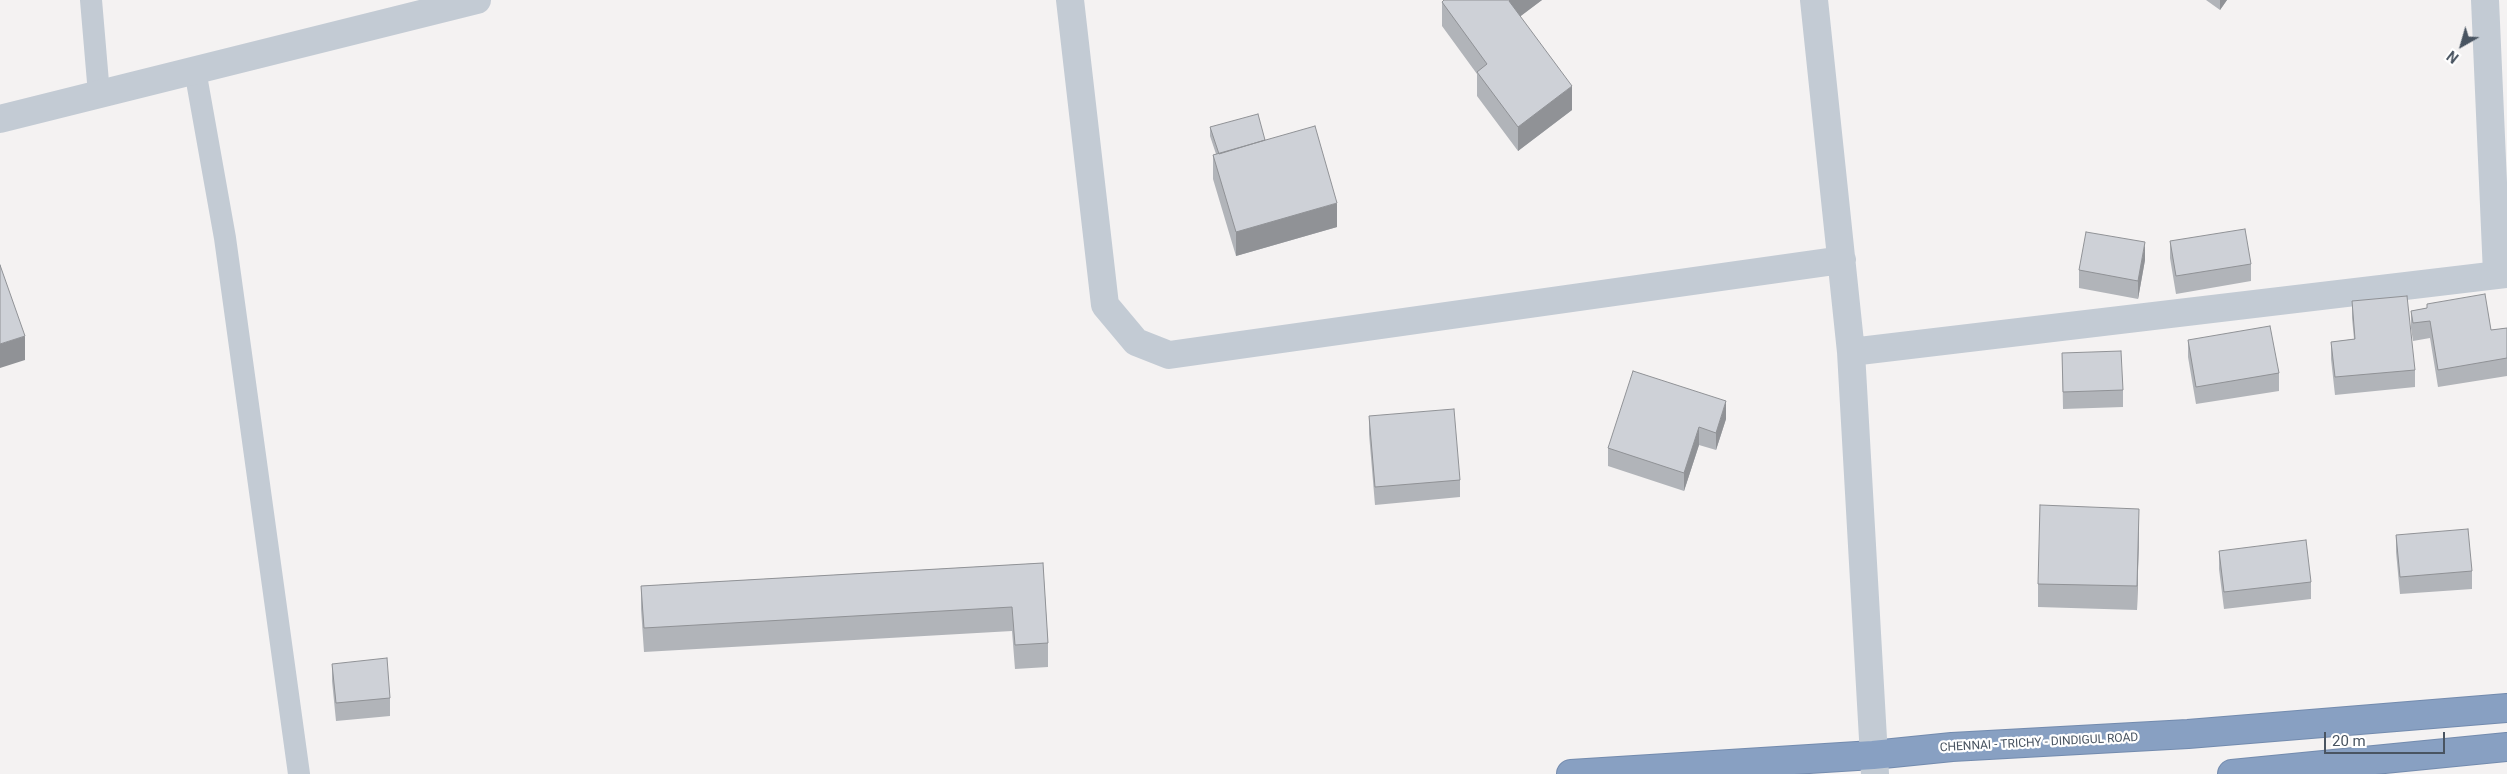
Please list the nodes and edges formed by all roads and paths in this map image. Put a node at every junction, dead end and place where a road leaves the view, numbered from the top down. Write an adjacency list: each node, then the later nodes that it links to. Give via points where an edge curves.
1 (91, 0): 7 (lane)
2 (477, 0): 6 (street)
3 (1070, 0): 9 (street, via 1105,305 1136,342 1169,354)
4 (1814, 0): 9 (street)
5 (2485, 0): 10 (street)
6 (195, 70): 7 (street); 15 (lane, via 227,248)
7 (99, 94): 8 (street)
8 (0, 119)
9 (1842, 260): 11 (street)
10 (2502, 274): 11 (street)
11 (1852, 352): 14 (street)
12 (2507, 708): 14 (highway, CHENNAI - TRICHY - DINDIGUL ROAD, via 2188,734 1952,747)
13 (2507, 748): 17 (highway)
14 (1874, 764): 16 (highway, CHENNAI - TRICHY - DINDIGUL ROAD)
15 (299, 774)
16 (1571, 774)
17 (2232, 774)

